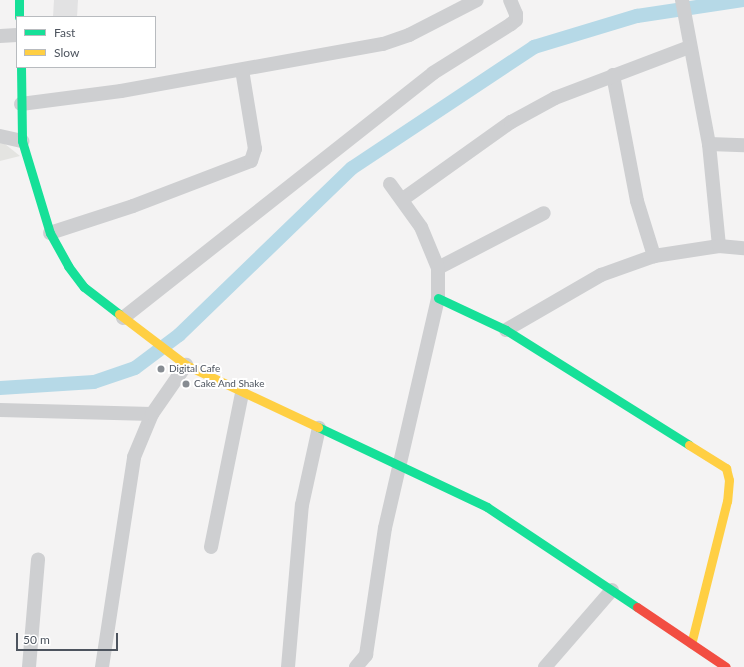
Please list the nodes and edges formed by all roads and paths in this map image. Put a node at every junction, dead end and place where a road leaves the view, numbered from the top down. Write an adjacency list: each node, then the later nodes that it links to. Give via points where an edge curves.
1 (19, 0): 5 (street)
2 (477, 0): 10 (street, via 409,35 383,44)
3 (510, 0): 26 (street, via 516,20 433,73)
4 (683, 6): 8 (street)
5 (20, 16)
6 (16, 35): 7 (street)
7 (0, 36)
8 (689, 47): 11 (street); 15 (street)
9 (21, 68): 12 (street)
10 (242, 70): 12 (street, via 121,91); 20 (street, via 255,149 251,161 133,206)
11 (613, 76): 18 (street, via 555,98 511,122); 23 (street, via 637,201)
12 (21, 104): 14 (street)
13 (0, 136): 14 (street)
14 (22, 142): 20 (street)
15 (709, 144): 16 (street); 21 (street)
16 (744, 145)
17 (390, 184): 18 (street)
18 (403, 199): 24 (street, via 421,228)
19 (544, 212): 24 (street)
20 (50, 233): 26 (street, via 68,266 84,287)
21 (719, 246): 22 (street); 23 (street)
22 (744, 248)
23 (654, 256): 27 (street, via 601,275)
24 (438, 268): 25 (street)
25 (438, 298): 27 (street); 33 (street)
26 (123, 318): 28 (street)
27 (506, 330): 37 (street, via 726,468 729,480 727,501)
28 (186, 365): 29 (street); 31 (street)
29 (242, 393): 32 (street); 34 (street)
30 (0, 410): 31 (street)
31 (152, 414): 39 (street, via 134,457 128,485)
32 (319, 428): 33 (street); 40 (street, via 302,505)
33 (400, 466): 36 (street, via 487,506); 41 (street, via 385,528 366,655)
34 (211, 547)
35 (38, 559): 38 (street)
36 (612, 590): 37 (street); 42 (street)
37 (691, 644): 43 (street)
38 (28, 667)
39 (102, 667)
40 (288, 667)
41 (356, 667)
42 (545, 667)
43 (726, 667)

